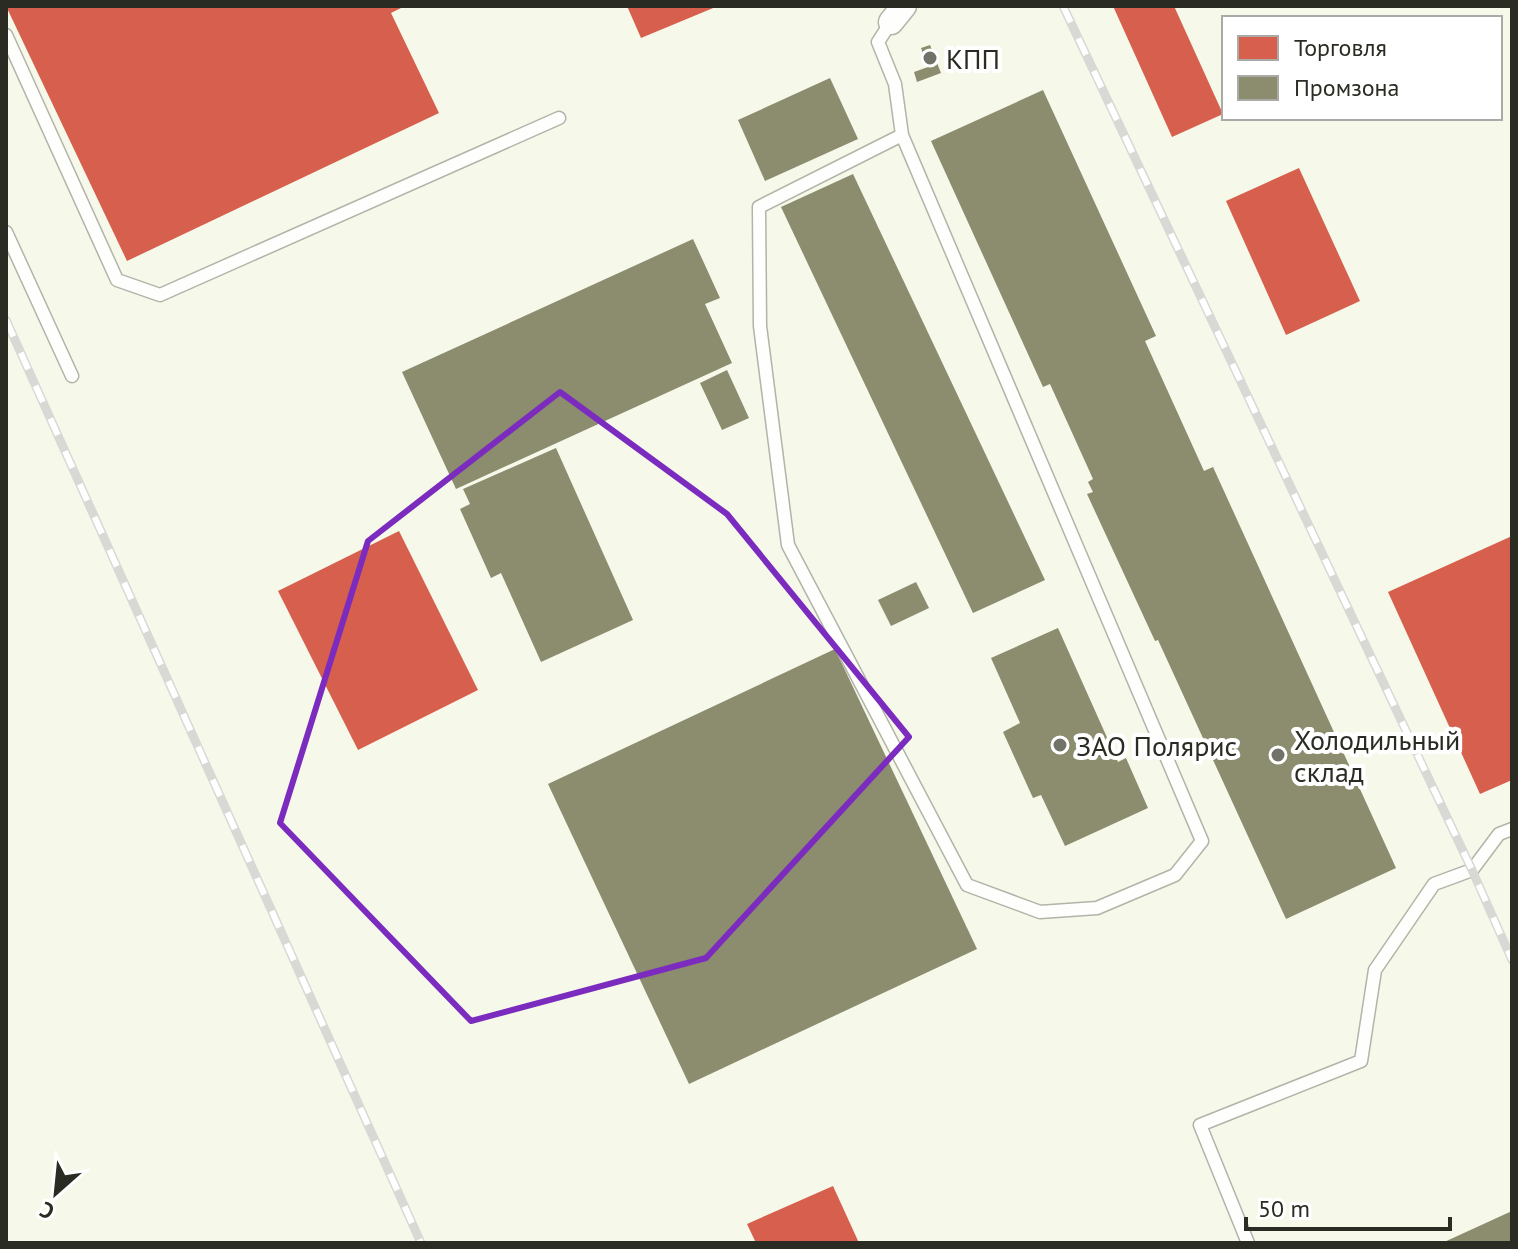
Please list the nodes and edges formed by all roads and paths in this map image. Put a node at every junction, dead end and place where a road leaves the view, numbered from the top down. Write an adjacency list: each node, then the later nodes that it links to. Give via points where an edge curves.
1 (897, 14): 4 (lane, via 878,42 895,84)
2 (6, 35): 3 (lane, via 117,280 160,295)
3 (559, 118)
4 (902, 135): 4 (lane, via 759,207 760,326 788,545 967,885 1040,912 1097,908 1175,875 1202,841)
5 (6, 232): 6 (lane)
6 (72, 376)
7 (1512, 829): 8 (lane, via 1499,834 1472,870 1434,884 1375,970 1361,1061 1200,1125)
8 (1248, 1243)

